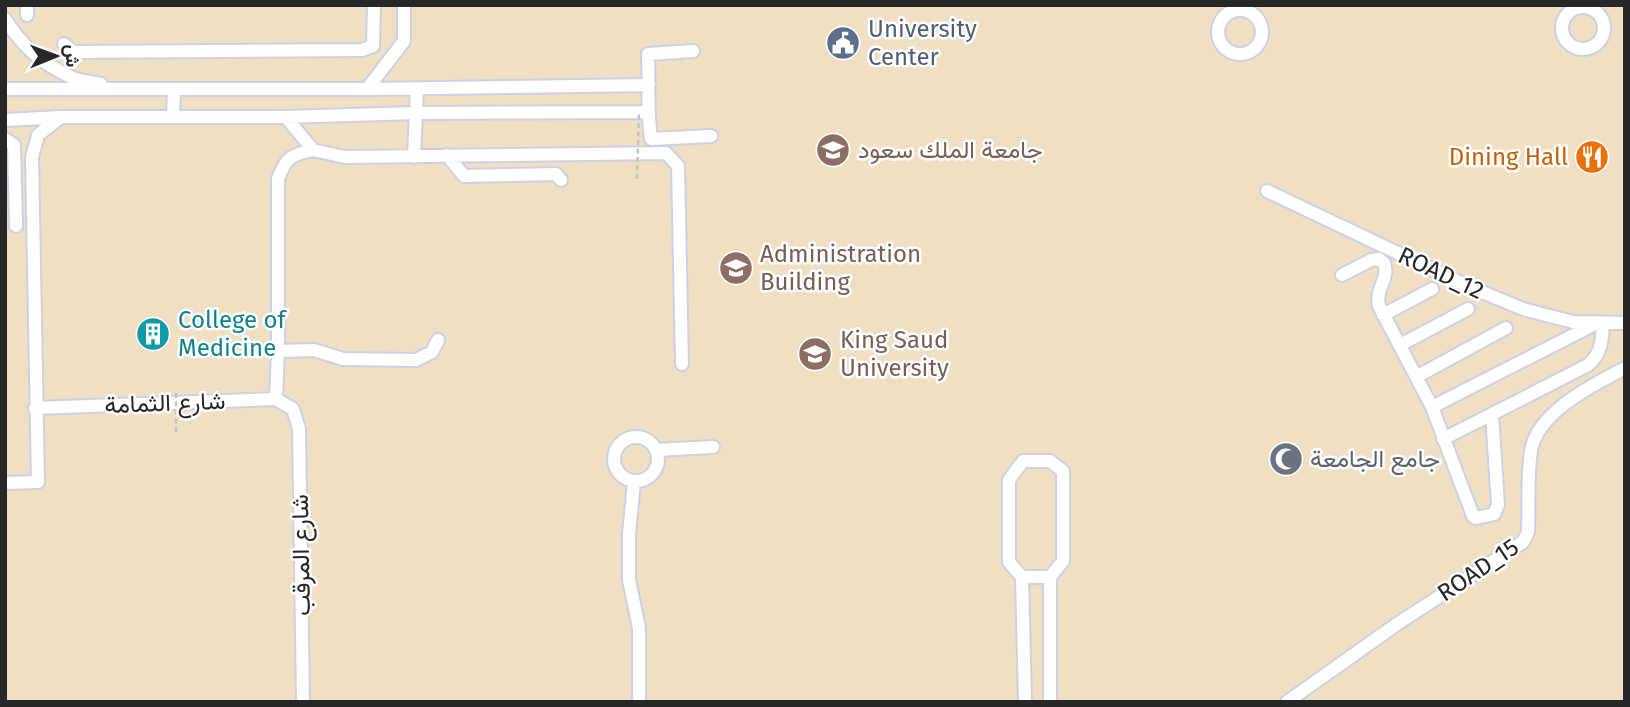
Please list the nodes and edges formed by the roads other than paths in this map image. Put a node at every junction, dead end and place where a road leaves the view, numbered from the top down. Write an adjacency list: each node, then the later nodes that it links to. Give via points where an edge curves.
1 (374, 5): 4 (street, via 373,46 362,50 73,52)
2 (404, 5): 10 (street, via 404,41)
3 (5, 19): 8 (street, via 34,54 74,78)
4 (64, 44)
5 (693, 51): 6 (street, via 648,54)
6 (649, 85): 11 (street); 12 (street)
7 (5, 89): 8 (street)
8 (128, 89): 9 (street)
9 (174, 89): 10 (street); 15 (street)
10 (367, 89): 11 (street)
11 (417, 89): 13 (street)
12 (643, 112): 13 (street); 18 (street, via 651,139)
13 (416, 113): 16 (street); 22 (street)
14 (61, 117): 15 (street); 17 (street); 41 (street, via 38,135 32,157)
15 (173, 117): 16 (street)
16 (286, 117): 20 (street)
17 (5, 120)
18 (711, 136)
19 (5, 139): 25 (street, via 14,145)
20 (313, 150): 22 (street, via 345,157); 35 (street, via 294,155 283,164 278,179)
21 (447, 155): 22 (street); 23 (street, via 464,176 556,174); 36 (street, via 666,153 678,166)
22 (414, 157)
23 (561, 180)
24 (1267, 191): 30 (street, ROAD_12, via 1497,299 1556,319)
25 (16, 226)
26 (1342, 275): 29 (street, via 1371,260 1384,263 1386,274 1377,297)
27 (1432, 289): 29 (street)
28 (1468, 309): 34 (street)
29 (1383, 315): 34 (street)
30 (1599, 323): 31 (street, ROAD_12); 40 (street); 42 (street, via 1601,346 1588,365)
31 (1625, 323)
32 (1507, 328): 38 (street)
33 (438, 340): 35 (street, via 432,352 416,360)
34 (1400, 345): 38 (street)
35 (278, 352): 39 (street)
36 (682, 363)
37 (1625, 368): 54 (street, ROAD_15, via 1562,405 1537,431 1531,450 1528,532 1523,542)
38 (1416, 377): 40 (street)
39 (276, 399): 41 (street, شارع الثمامة); 50 (street, شارع المرقب, via 293,409 299,429)
40 (1432, 407): 43 (street)
41 (35, 408): 47 (street, via 38,482)
42 (1492, 414): 43 (street); 43 (street, via 1498,505 1494,514 1481,519 1473,516)
43 (1443, 439)
44 (713, 447): 45 (street)
45 (656, 450): 46 (street, via 654,472); 46 (street, via 638,436 619,444 614,464 621,476)
46 (634, 482): 51 (street, via 629,580 639,628)
47 (5, 483)
48 (1022, 577): 49 (street); 49 (street, via 1009,562 1009,480 1023,461 1037,461 1050,461 1063,471 1063,561); 52 (street)
49 (1050, 577): 53 (street)
50 (303, 702)
51 (639, 702)
52 (1025, 702)
53 (1050, 702)
54 (1287, 702)

